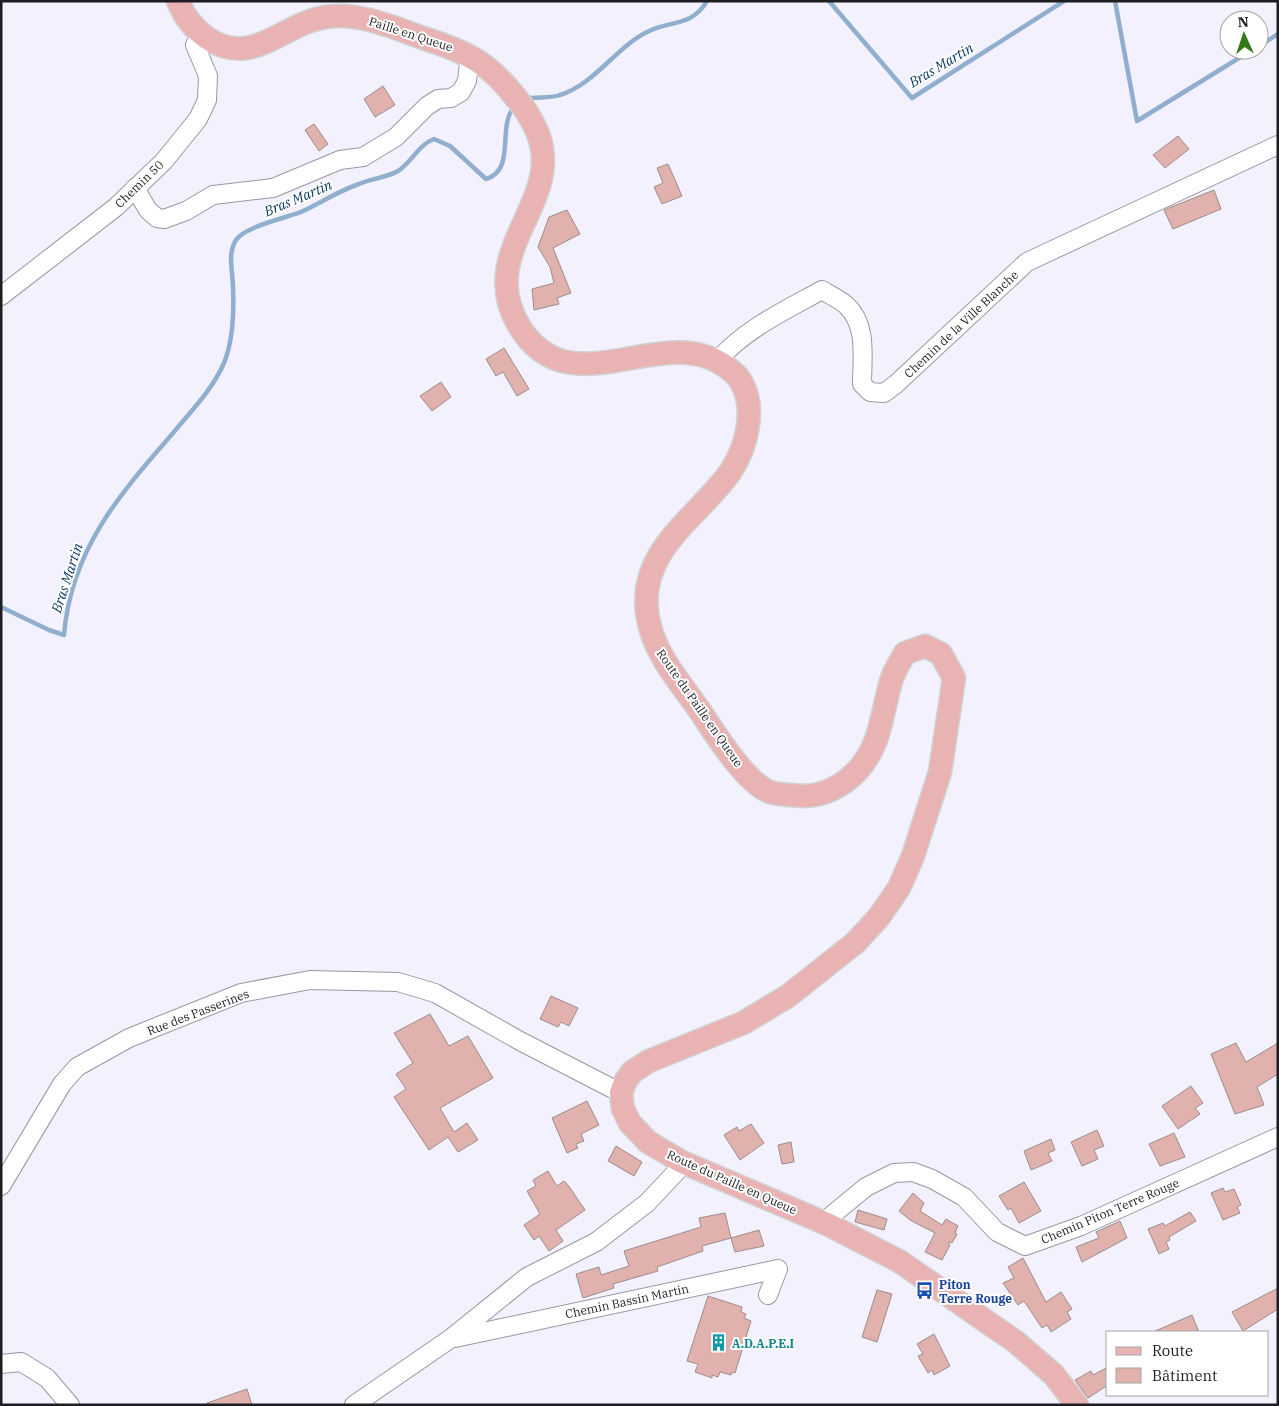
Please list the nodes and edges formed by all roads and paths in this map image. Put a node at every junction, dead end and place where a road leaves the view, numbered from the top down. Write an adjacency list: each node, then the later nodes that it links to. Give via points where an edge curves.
1 (178, 1): 2 (main road, Paille en Queue, via 184,15)
2 (202, 35): 3 (main road, Paille en Queue, via 234,50 251,48 310,20 329,16 353,17); 6 (street, Chemin 50, via 195,45 208,76 207,100 198,119 164,161)
3 (470, 54): 4 (main road, Paille en Queue, via 508,88); 6 (street, via 467,81 461,92 427,106 396,138 364,157 340,160 273,188 213,195 186,212 164,219 157,218 148,210)
4 (526, 111): 8 (main road, Route du Paille en Queue, via 537,129 543,152 542,170 536,194 513,245 507,273 508,295 524,334 542,352 561,362 584,365 673,353)
5 (1278, 145): 8 (street, Chemin de la Ville Blanche, via 1027,262 884,393 870,392 862,384 862,332 854,315 846,305 822,290 760,325)
6 (135, 188): 7 (street, Chemin 50, via 116,207)
7 (1, 296)
8 (718, 360): 9 (main road, Route du Paille en Queue, via 739,377 747,396 749,419 744,441 731,470 674,533 659,556 649,585 646,608 650,632 661,655 735,762 766,791 817,796 840,785 870,754 892,677 904,653 924,646 942,654 954,678 940,772 913,856 899,888 879,917 855,943 788,996 743,1023 632,1072)
9 (622, 1094): 11 (main road, Route du Paille en Queue, via 623,1109 630,1123 648,1142); 12 (street, Rue des Passerines, via 434,993 398,982 310,980 241,993 129,1038 77,1067 52,1100)
10 (1278, 1137): 13 (street, Chemin Piton Terre Rouge, via 1081,1226 1025,1246 997,1232 964,1197 913,1172 894,1173 866,1187 832,1215)
11 (682, 1162): 13 (main road, Route du Paille en Queue); 15 (street, Chemin Bassin Martin, via 647,1203 596,1242 527,1277)
12 (1, 1186)
13 (827, 1224): 19 (main road, Route du Paille en Queue, via 899,1261 1016,1342 1054,1374)
14 (768, 1294): 15 (street, Chemin Bassin Martin, via 778,1269)
15 (450, 1339): 18 (street, Chemin Bassin Martin)
16 (1, 1364): 17 (street, via 21,1362 47,1378)
17 (70, 1405)
18 (354, 1405)
19 (1077, 1405)

